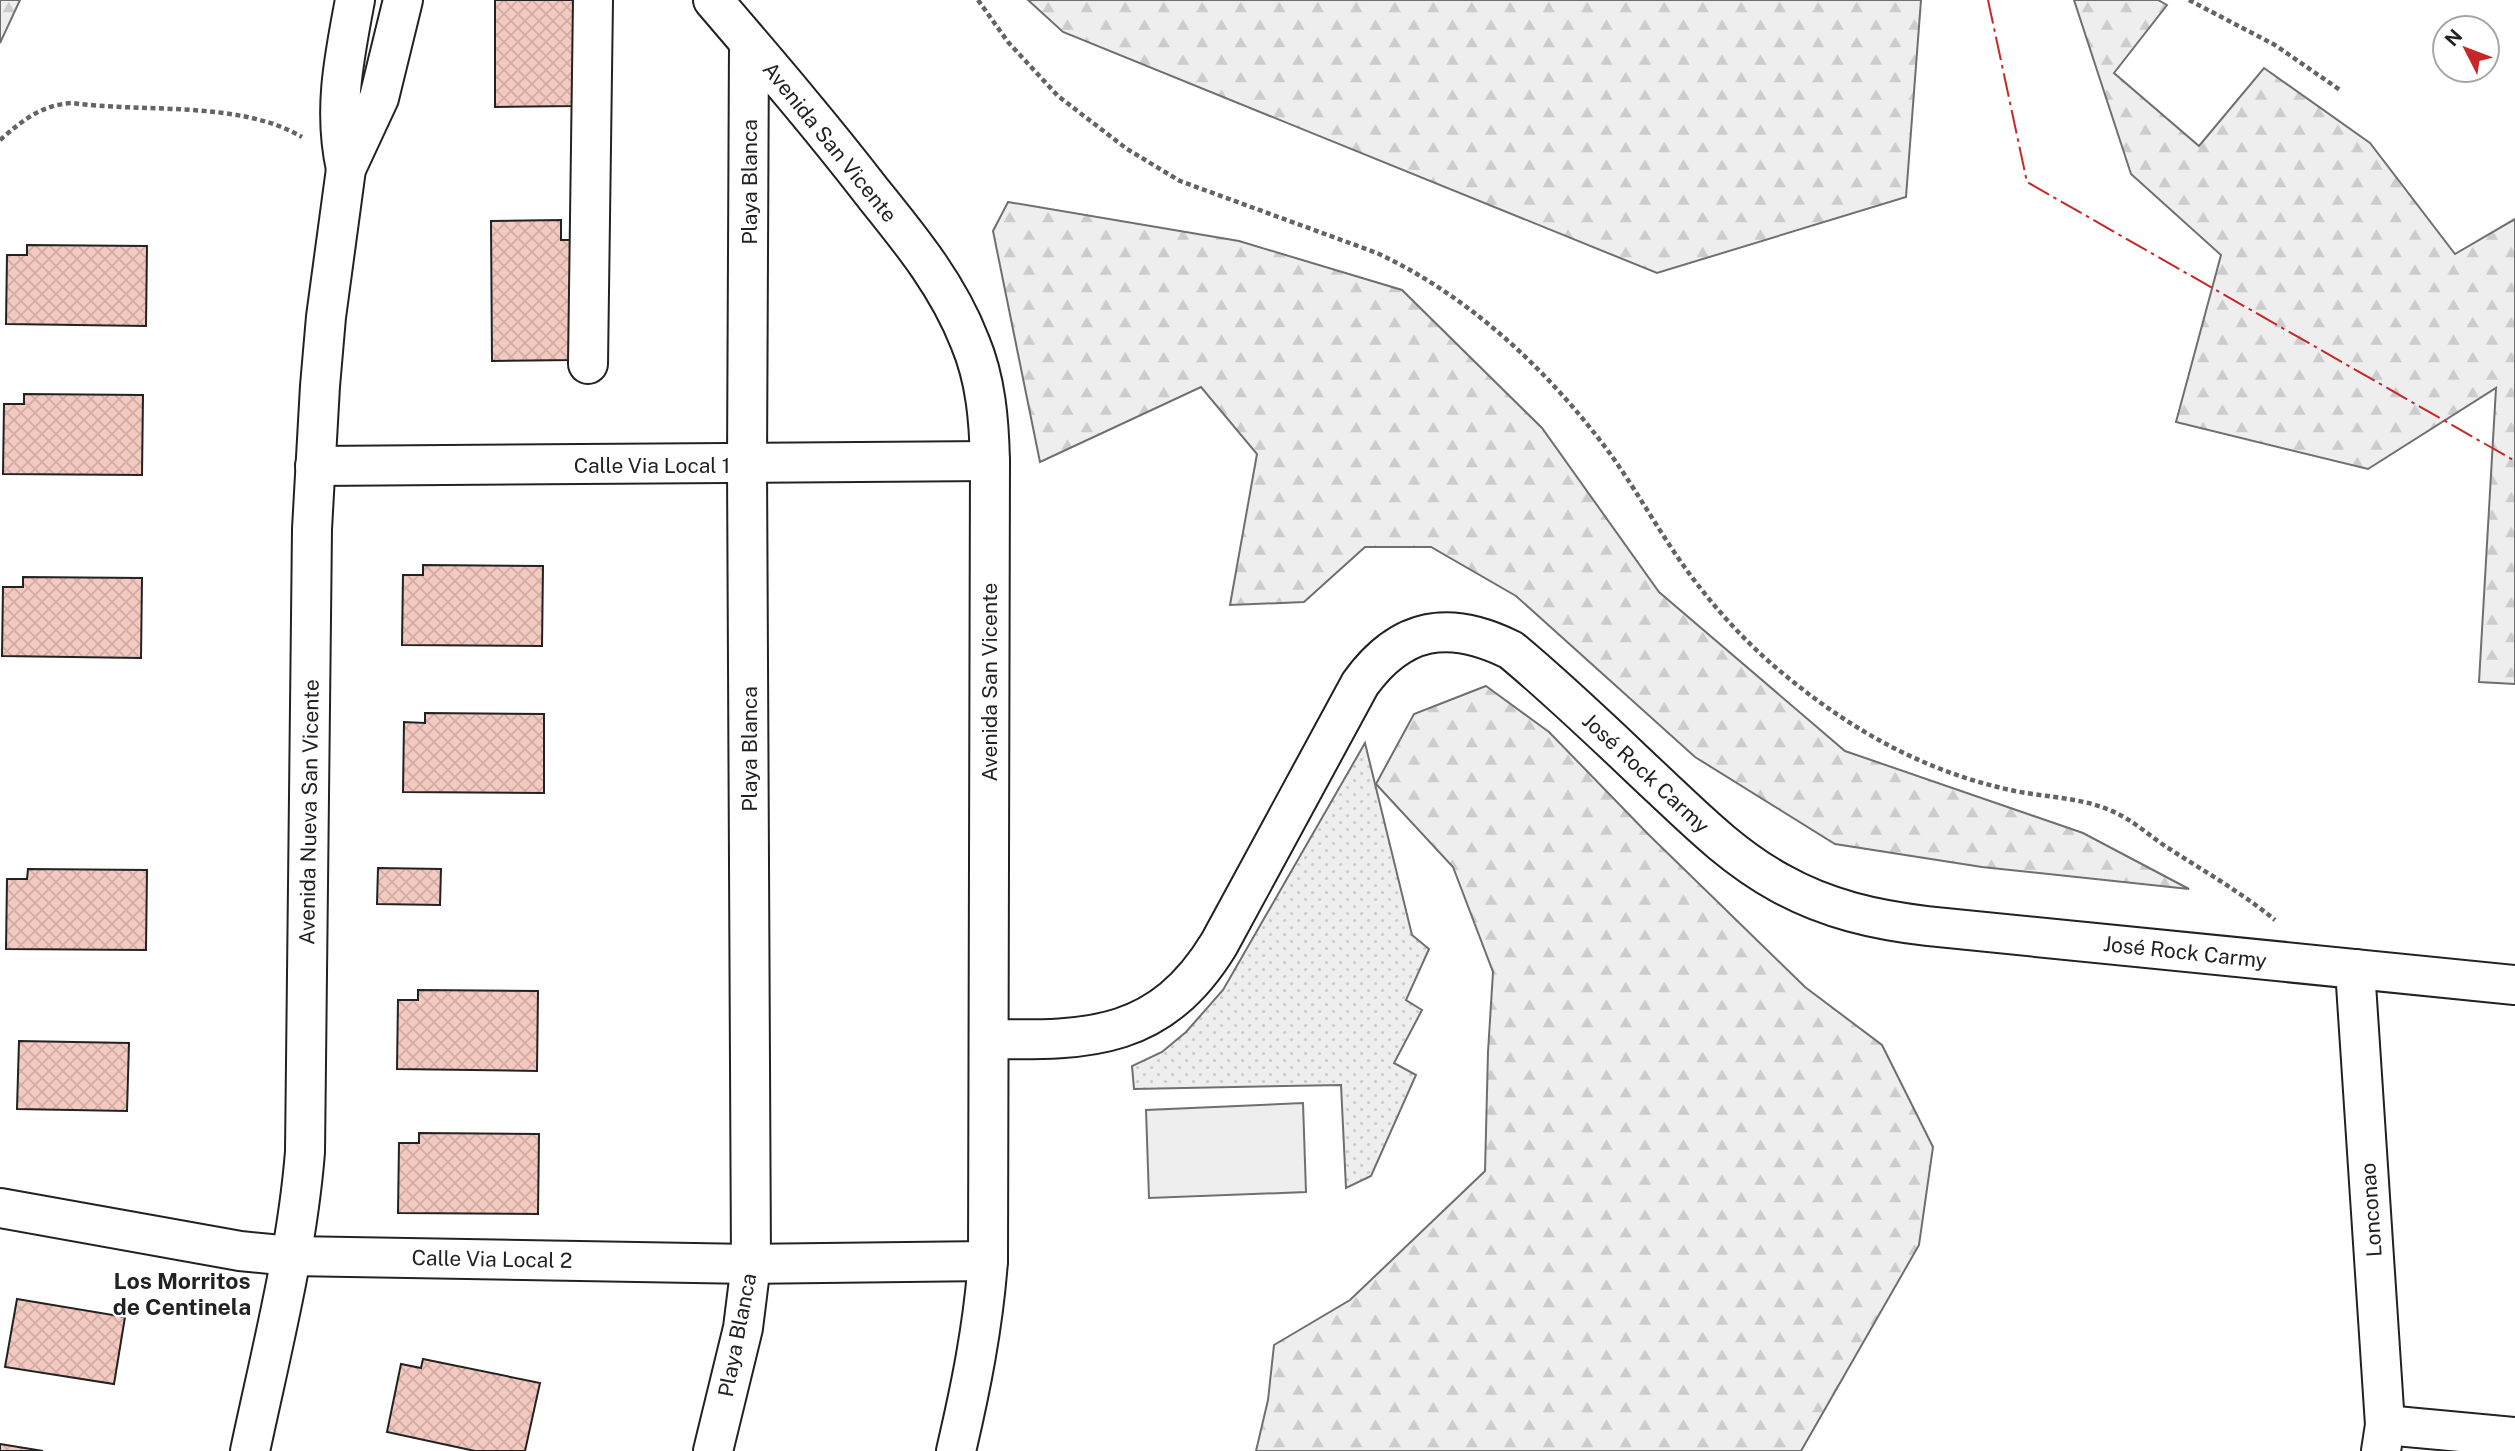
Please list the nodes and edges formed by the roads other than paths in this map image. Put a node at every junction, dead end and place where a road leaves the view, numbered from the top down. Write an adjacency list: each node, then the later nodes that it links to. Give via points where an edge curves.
1 (355, 0): 6 (street, Avenida Nueva San Vicente, via 340,80 339,128)
2 (403, 0): 6 (street, Avenida Nueva San Vicente, via 379,98)
3 (593, 0): 7 (street)
4 (713, 0): 5 (street, Avenida San Vicente)
5 (749, 43): 8 (street, Avenida San Vicente, via 835,144 954,305 972,344 983,386); 9 (street, Playa Blanca)
6 (346, 169): 10 (street, Avenida Nueva San Vicente, via 326,317)
7 (588, 364)
8 (990, 461): 9 (street, Calle Via Local 1); 13 (street, Avenida San Vicente)
9 (747, 464): 10 (street, Calle Via Local 1); 17 (street, Playa Blanca)
10 (315, 466): 15 (street, Avenida Nueva San Vicente, via 305,1152)
11 (2355, 969): 12 (street, José Rock Carmy); 13 (street, José Rock Carmy, via 1888,921 1812,899 1770,878 1722,844 1511,650 1488,638 1440,631 1393,648 1374,664 1219,944 1184,992 1138,1023 1113,1031 1038,1040); 19 (street, Lonconao)
12 (2515, 985)
13 (989, 1039): 16 (street, Avenida San Vicente)
14 (0, 1208): 15 (street, Calle Via Local 2, via 240,1251)
15 (291, 1255): 17 (street, Calle Via Local 2); 20 (street, Avenida Nueva San Vicente)
16 (988, 1261): 17 (street, Calle Via Local 2); 22 (street, Avenida San Vicente, via 975,1372)
17 (751, 1264): 21 (street, Playa Blanca, via 743,1328)
18 (2515, 1437): 19 (street)
19 (2383, 1438)
20 (250, 1451)
21 (713, 1451)
22 (956, 1451)

